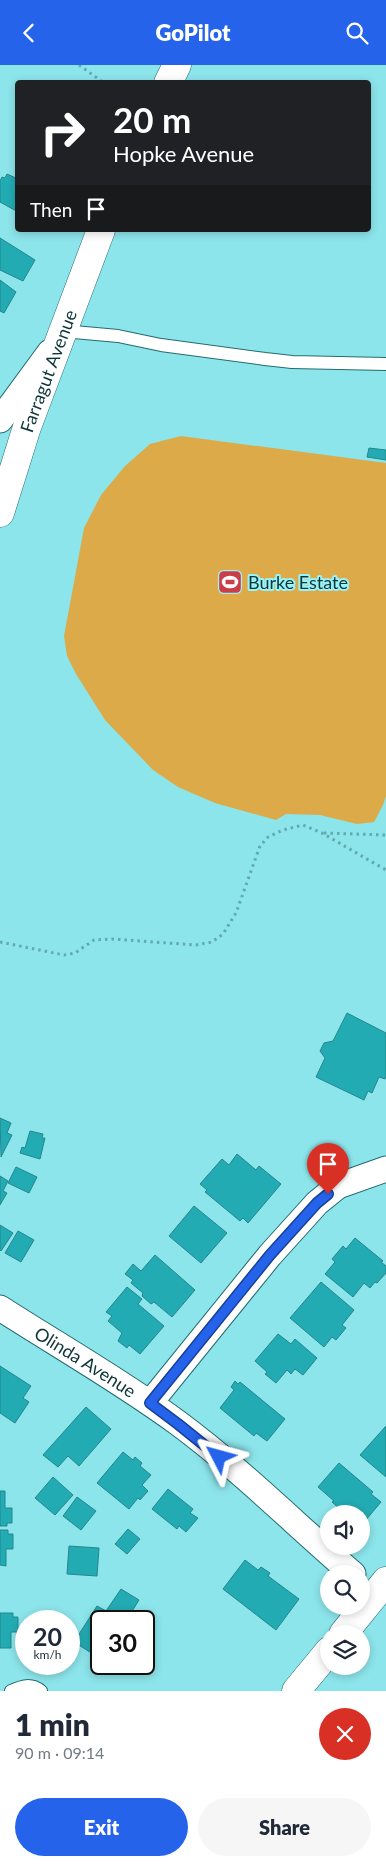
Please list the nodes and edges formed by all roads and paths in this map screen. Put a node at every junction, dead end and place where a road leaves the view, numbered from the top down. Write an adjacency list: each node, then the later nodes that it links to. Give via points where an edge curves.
1 (79, 65): 3 (path)
2 (176, 65): 4 (main road)
3 (100, 80)
4 (169, 80)
5 (100, 232): 6 (main road, Farragut Avenue)
6 (61, 335): 7 (lane, via 118,336 264,359); 8 (street); 9 (main road, Farragut Avenue)
7 (386, 364)
8 (0, 420)
9 (0, 513)
10 (322, 833): 11 (path); 12 (path); 13 (path, via 303,825 268,837 260,846 236,913 223,934 212,942 196,945 112,939 94,941 75,953 64,955)
11 (386, 835)
12 (386, 870)
13 (0, 942)
14 (386, 1169): 16 (street, via 338,1186 317,1203 270,1255)
15 (0, 1307): 16 (street, Olinda Avenue)
16 (150, 1403): 17 (street, Olinda Avenue, via 208,1447)
17 (344, 1565)
18 (375, 1585): 19 (main road)
19 (349, 1625)
20 (320, 1662): 23 (main road)
21 (11, 1691): 22 (lane, via 30,1685)
22 (40, 1691)
23 (296, 1691)

